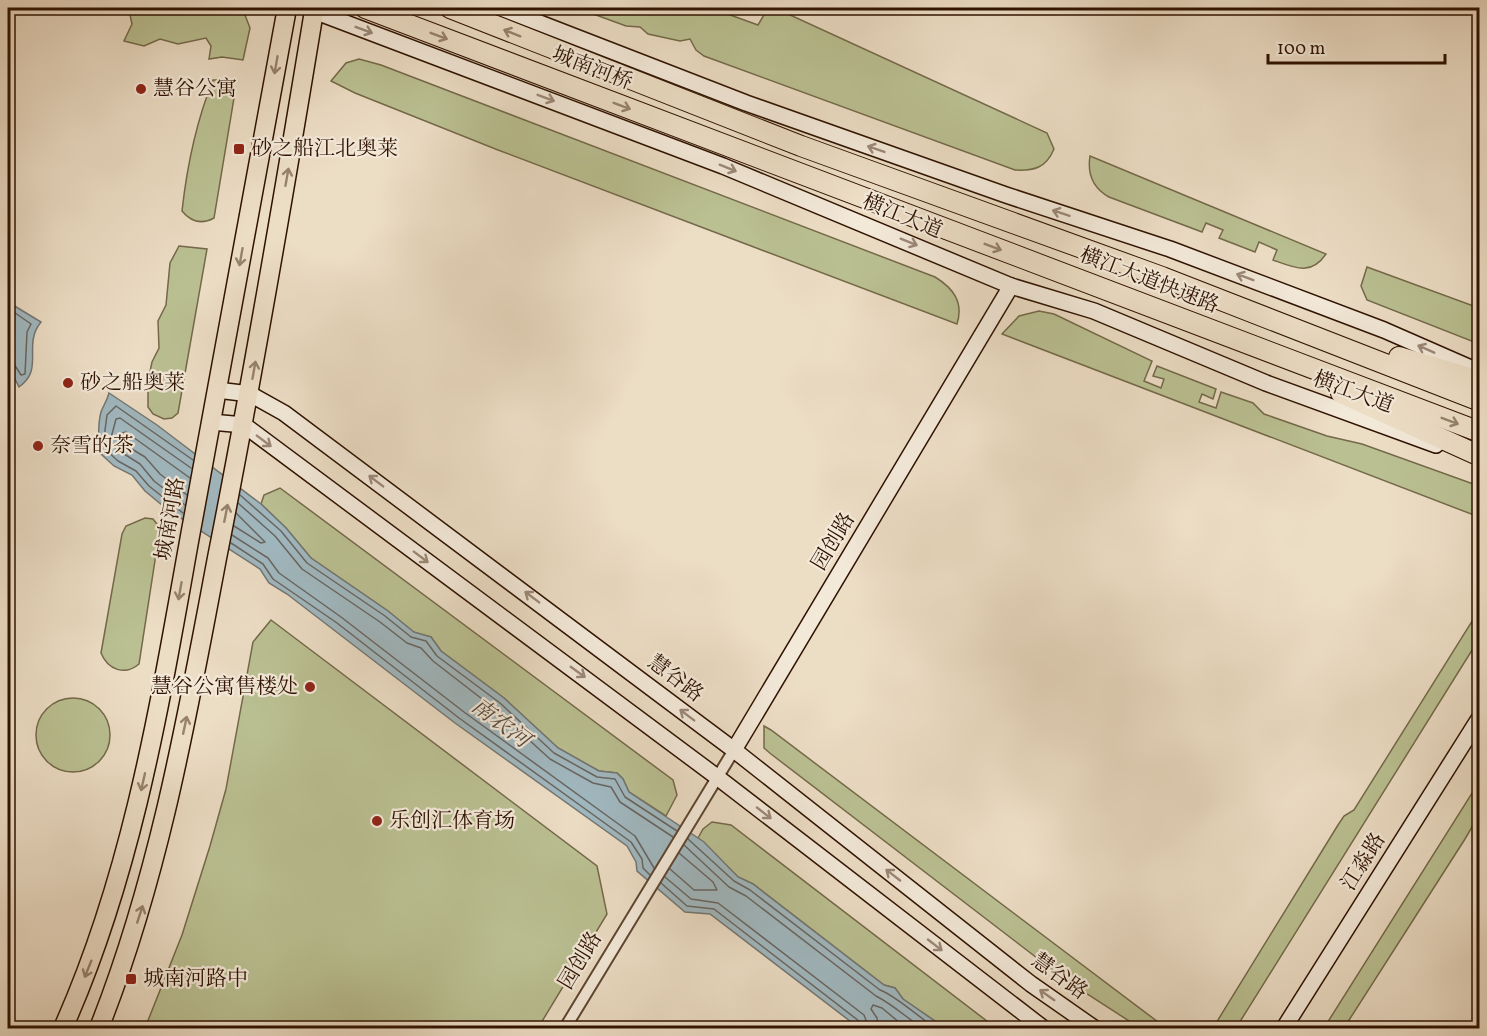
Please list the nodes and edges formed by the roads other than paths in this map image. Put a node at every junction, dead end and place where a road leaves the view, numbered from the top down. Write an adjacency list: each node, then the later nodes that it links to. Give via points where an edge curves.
1 (287, 8): 13 (main road, 城南河路, one-way to 13)
2 (365, 8): 7 (highway, 城南河桥, one-way to 7)
3 (450, 8): 6 (highway, 城南河桥, one-way to 3)
4 (501, 8): 11 (street, one-way to 4, via 1384,330 1170,249 746,104)
5 (313, 9): 9 (street, 横江大道, one-way to 9, via 723,166); 14 (main road, one-way to 5)
6 (801, 146): 8 (highway, 横江大道快速路)
7 (801, 173): 10 (highway, 横江大道快速路, one-way to 10)
8 (1162, 277): 12 (highway); 15 (highway, 横江大道快速路)
9 (1011, 286): 19 (street, 横江大道, via 1094,311 1266,383); 21 (street, 园创路)
10 (1164, 312): 18 (highway, 横江大道快速路, one-way to 18); 19 (highway, via 1237,349 1433,433)
11 (1479, 372)
12 (1479, 381)
13 (217, 390): 14 (street, 慧谷路); 16 (main road, 城南河路)
14 (250, 394): 17 (main road); 21 (street, 慧谷路, one-way to 14, via 285,412)
15 (1479, 401)
16 (211, 422): 17 (street); 23 (main road, 城南河路, one-way to 23, via 143,784 101,936)
17 (244, 425): 22 (street, one-way to 22); 24 (main road, one-way to 17, via 145,899 195,679)
18 (1479, 432)
19 (1479, 458)
20 (1479, 717): 28 (street, 江淼路)
21 (734, 750): 22 (street, 园创路); 27 (street, 慧谷路, one-way to 21, via 1031,984)
22 (717, 777): 25 (street, 园创路); 26 (street, one-way to 26)
23 (63, 1029)
24 (99, 1029)
25 (566, 1029)
26 (1043, 1029)
27 (1094, 1029)
28 (1284, 1029)

